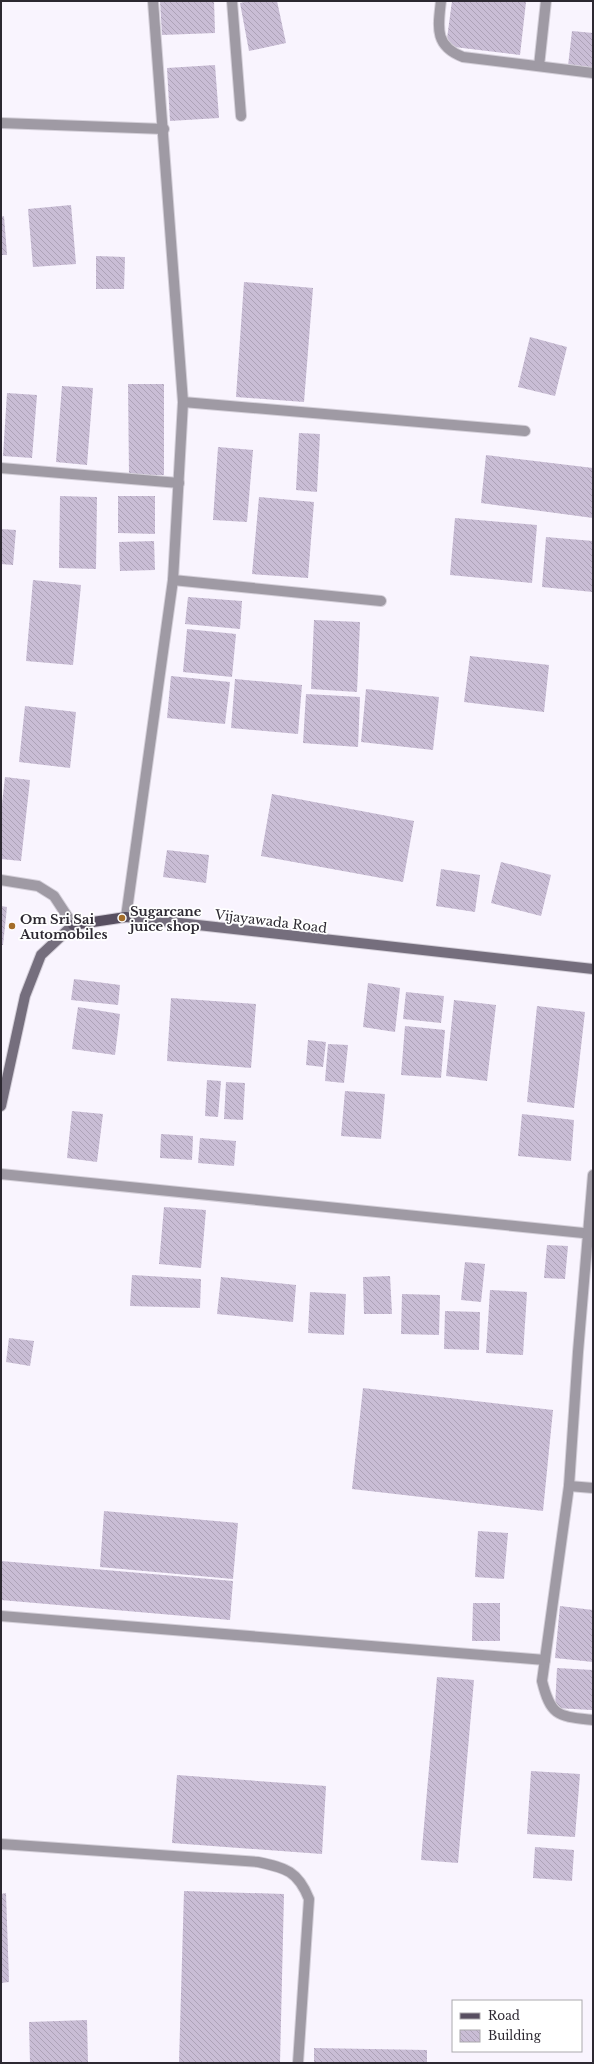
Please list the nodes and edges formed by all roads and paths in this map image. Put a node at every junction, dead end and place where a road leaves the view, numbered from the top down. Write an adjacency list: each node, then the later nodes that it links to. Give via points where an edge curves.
1 (153, 1): 9 (street)
2 (232, 1): 7 (street)
3 (441, 1): 5 (street, via 438,27 442,44 452,53 463,57)
4 (546, 1): 5 (street)
5 (539, 66): 6 (street)
6 (593, 73)
7 (241, 116)
8 (1, 123): 9 (street)
9 (164, 129): 10 (street)
10 (183, 402): 11 (street); 13 (street)
11 (525, 431)
12 (1, 468): 13 (street)
13 (179, 483): 14 (street)
14 (174, 580): 15 (street); 17 (street)
15 (381, 601)
16 (1, 880): 18 (street, via 38,886 54,896)
17 (126, 917): 18 (main road, Vijayawada Road); 19 (main road, Vijayawada Road)
18 (73, 925): 20 (main road, via 40,955 25,996)
19 (593, 969)
20 (2, 1089): 21 (main road)
21 (1, 1106)
22 (1, 1174): 24 (street)
23 (593, 1175): 24 (street)
24 (590, 1234): 25 (street)
25 (570, 1486): 26 (street); 28 (street)
26 (593, 1488)
27 (1, 1616): 28 (street)
28 (545, 1660): 29 (street, via 542,1681 553,1710 563,1717)
29 (593, 1720)
30 (1, 1844): 31 (street, via 258,1862 283,1868 302,1882 309,1899)
31 (298, 2063)

